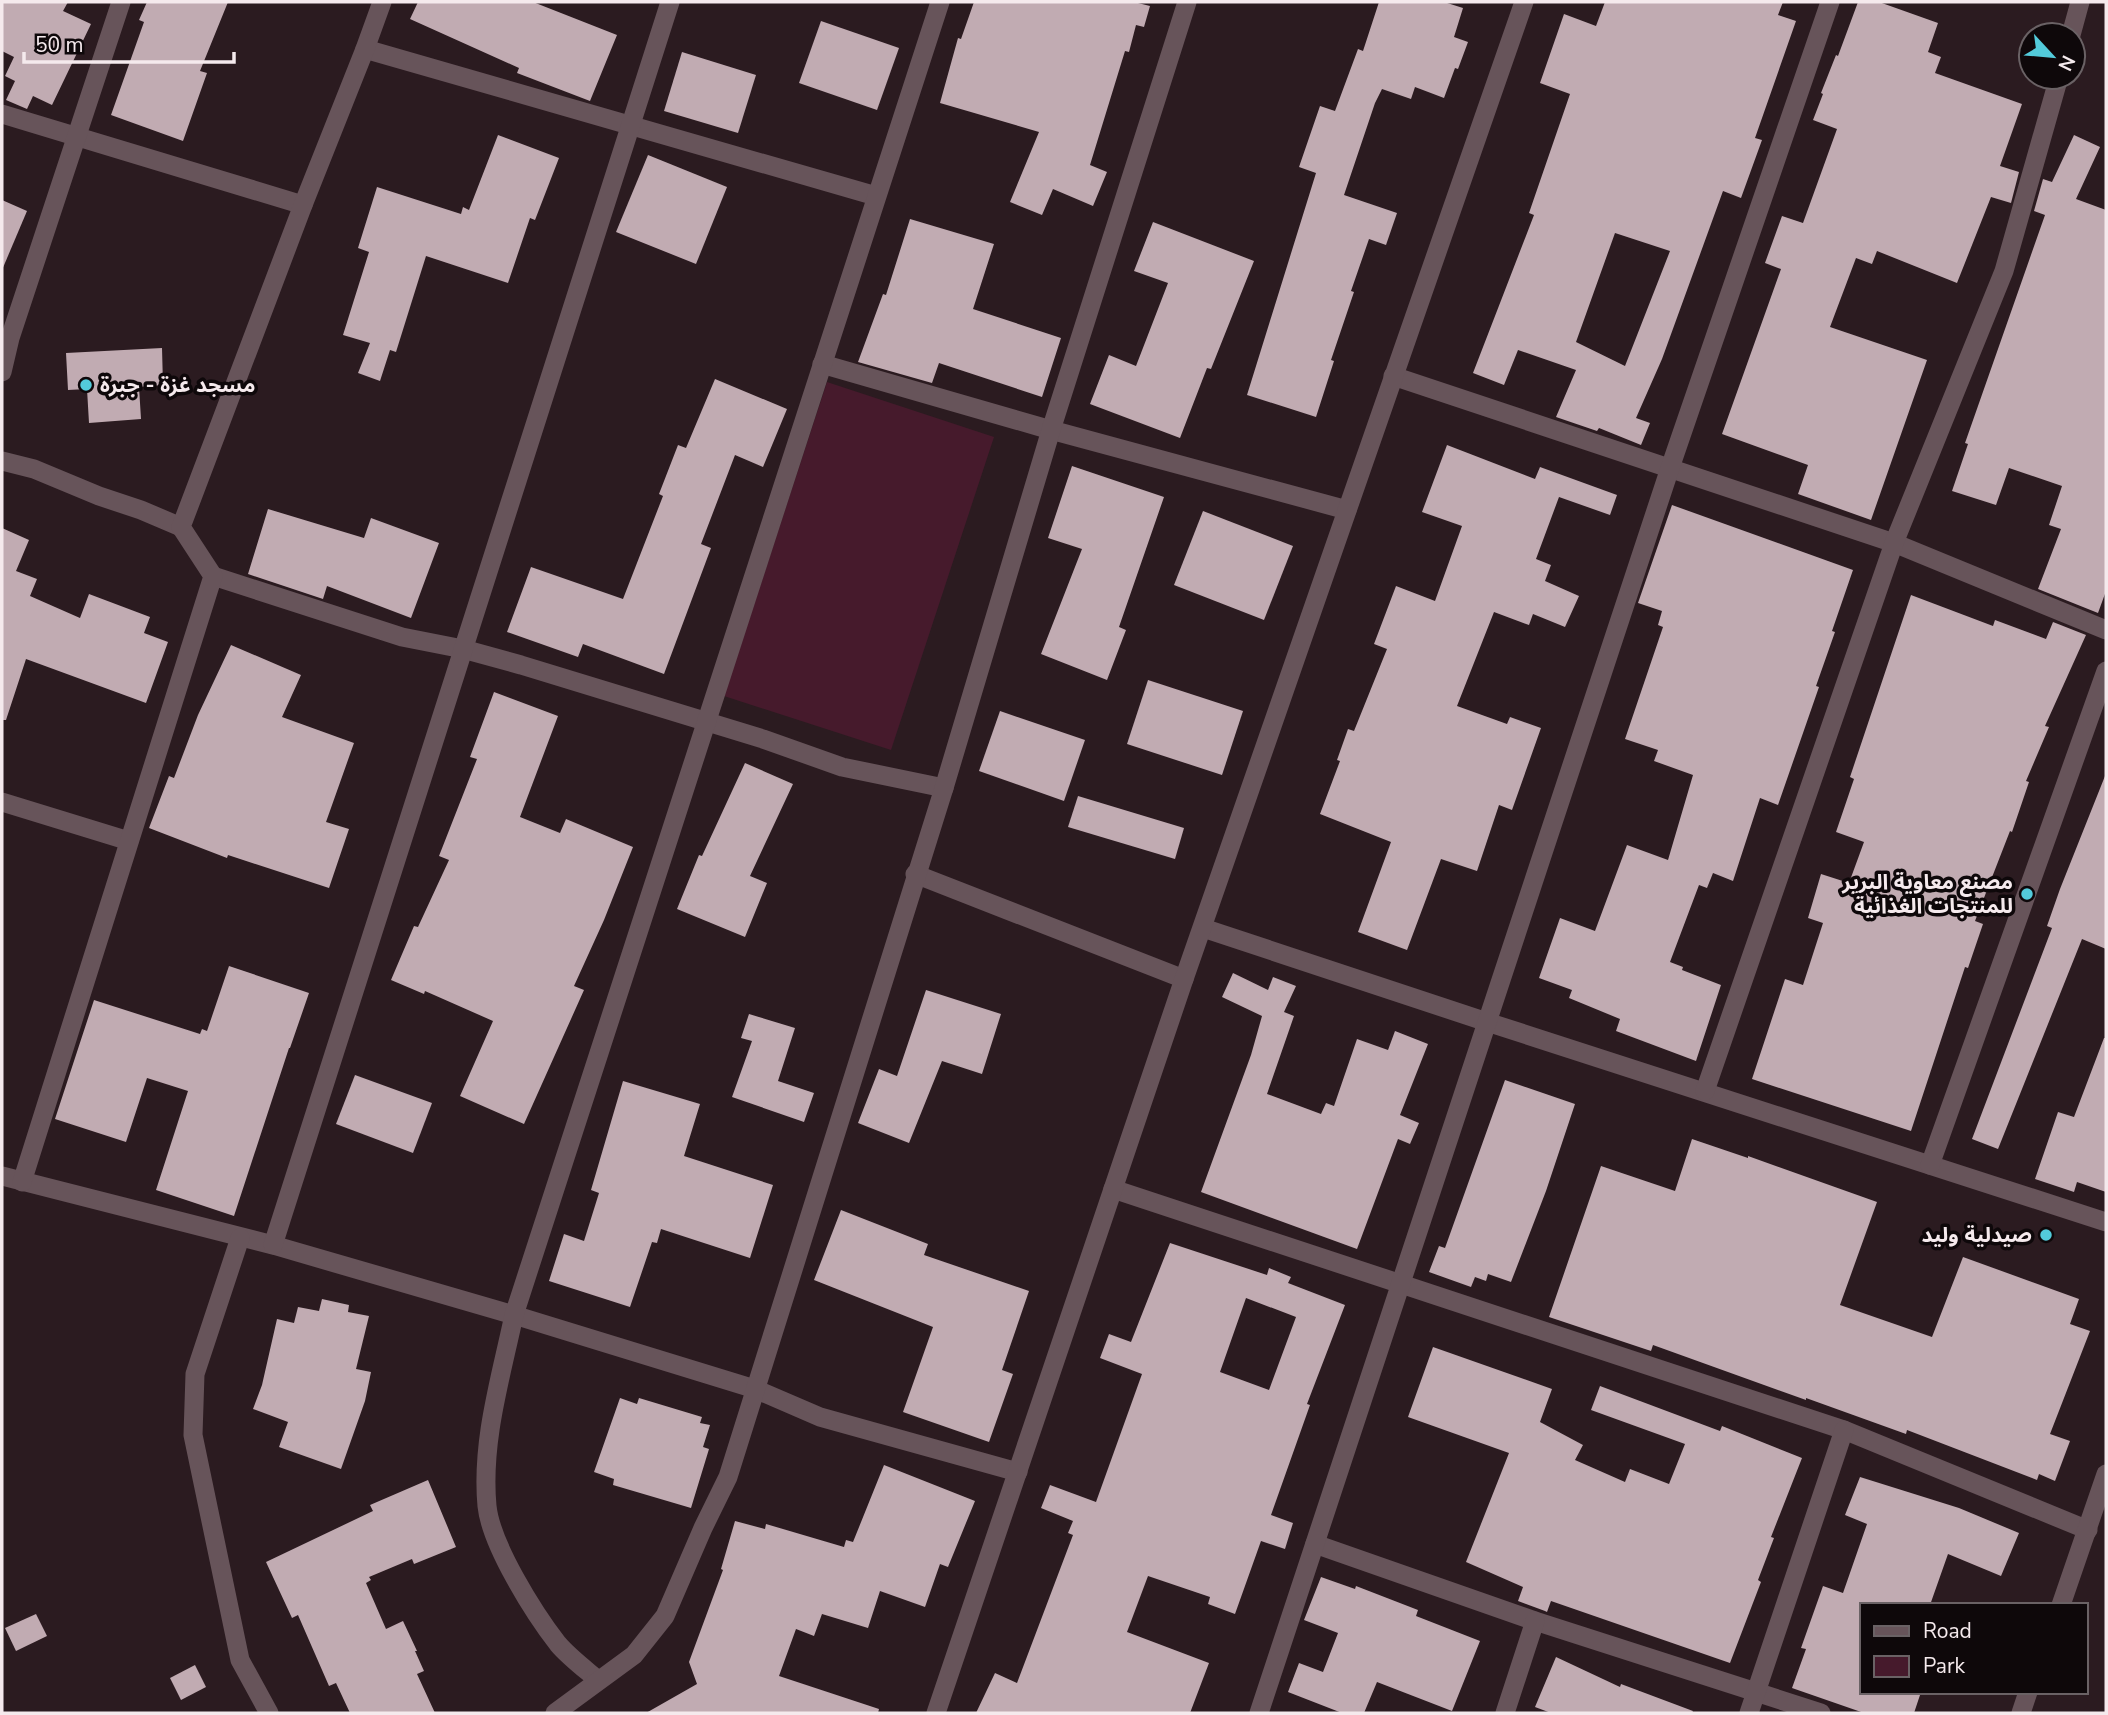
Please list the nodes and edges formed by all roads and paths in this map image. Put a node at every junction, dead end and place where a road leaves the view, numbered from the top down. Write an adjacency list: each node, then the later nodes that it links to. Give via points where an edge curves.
1 (121, 2): 14 (street)
2 (382, 2): 10 (street)
3 (670, 2): 13 (street)
4 (940, 2): 15 (street)
5 (1187, 2): 20 (street)
6 (1524, 2): 19 (street)
7 (1830, 2): 22 (street)
8 (2080, 2): 9 (street)
9 (2075, 21)
10 (365, 50): 13 (street); 16 (street)
11 (2055, 91): 25 (street, via 2004,271)
12 (2, 114): 14 (street)
13 (631, 126): 15 (street); 28 (street)
14 (76, 137): 16 (street); 18 (street)
15 (876, 196): 17 (street)
16 (303, 205): 24 (street)
17 (822, 365): 20 (street); 30 (street)
18 (2, 372)
19 (1393, 376): 22 (street); 23 (street)
20 (1051, 430): 23 (street); 31 (street)
21 (2, 461): 24 (street, via 34,469)
22 (1670, 468): 25 (street); 37 (street)
23 (1347, 510): 35 (street)
24 (181, 527): 26 (street)
25 (1894, 543): 27 (street); 38 (street)
26 (212, 576): 28 (street, via 402,636); 33 (street)
27 (2106, 630)
28 (463, 649): 30 (street); 45 (street)
29 (2106, 671): 39 (street)
30 (705, 721): 31 (street, via 842,767); 47 (street)
31 (944, 788): 34 (street)
32 (2, 802): 33 (street)
33 (129, 841): 41 (street)
34 (915, 874): 36 (street); 48 (street)
35 (1203, 928): 36 (street); 37 (street)
36 (1184, 979): 42 (street)
37 (1487, 1022): 38 (street); 46 (street)
38 (1705, 1091): 39 (street)
39 (1930, 1165): 43 (street)
40 (2, 1176): 41 (street)
41 (22, 1182): 44 (street)
42 (1113, 1189): 46 (street); 50 (street)
43 (2106, 1222)
44 (240, 1238): 45 (street); 59 (street, via 195,1374 193,1435 240,1660)
45 (273, 1245): 47 (street)
46 (1400, 1284): 49 (street); 53 (street)
47 (514, 1315): 48 (street); 56 (street, via 488,1437 487,1508 498,1543 521,1588 559,1645)
48 (755, 1389): 50 (street, via 820,1417); 56 (street, via 728,1477 665,1616 634,1656)
49 (1844, 1430): 52 (street); 57 (street)
50 (1018, 1472): 61 (street)
51 (2106, 1474): 52 (street)
52 (2088, 1530): 54 (street)
53 (1315, 1544): 55 (street); 62 (street)
54 (2061, 1603)
55 (1535, 1621): 57 (street); 63 (street)
56 (598, 1680): 60 (street)
57 (1757, 1692): 64 (street); 65 (street)
58 (2027, 1694): 66 (street)
59 (269, 1713)
60 (555, 1713)
61 (936, 1713)
62 (1259, 1713)
63 (1505, 1713)
64 (1749, 1713)
65 (1821, 1713)
66 (2021, 1713)

